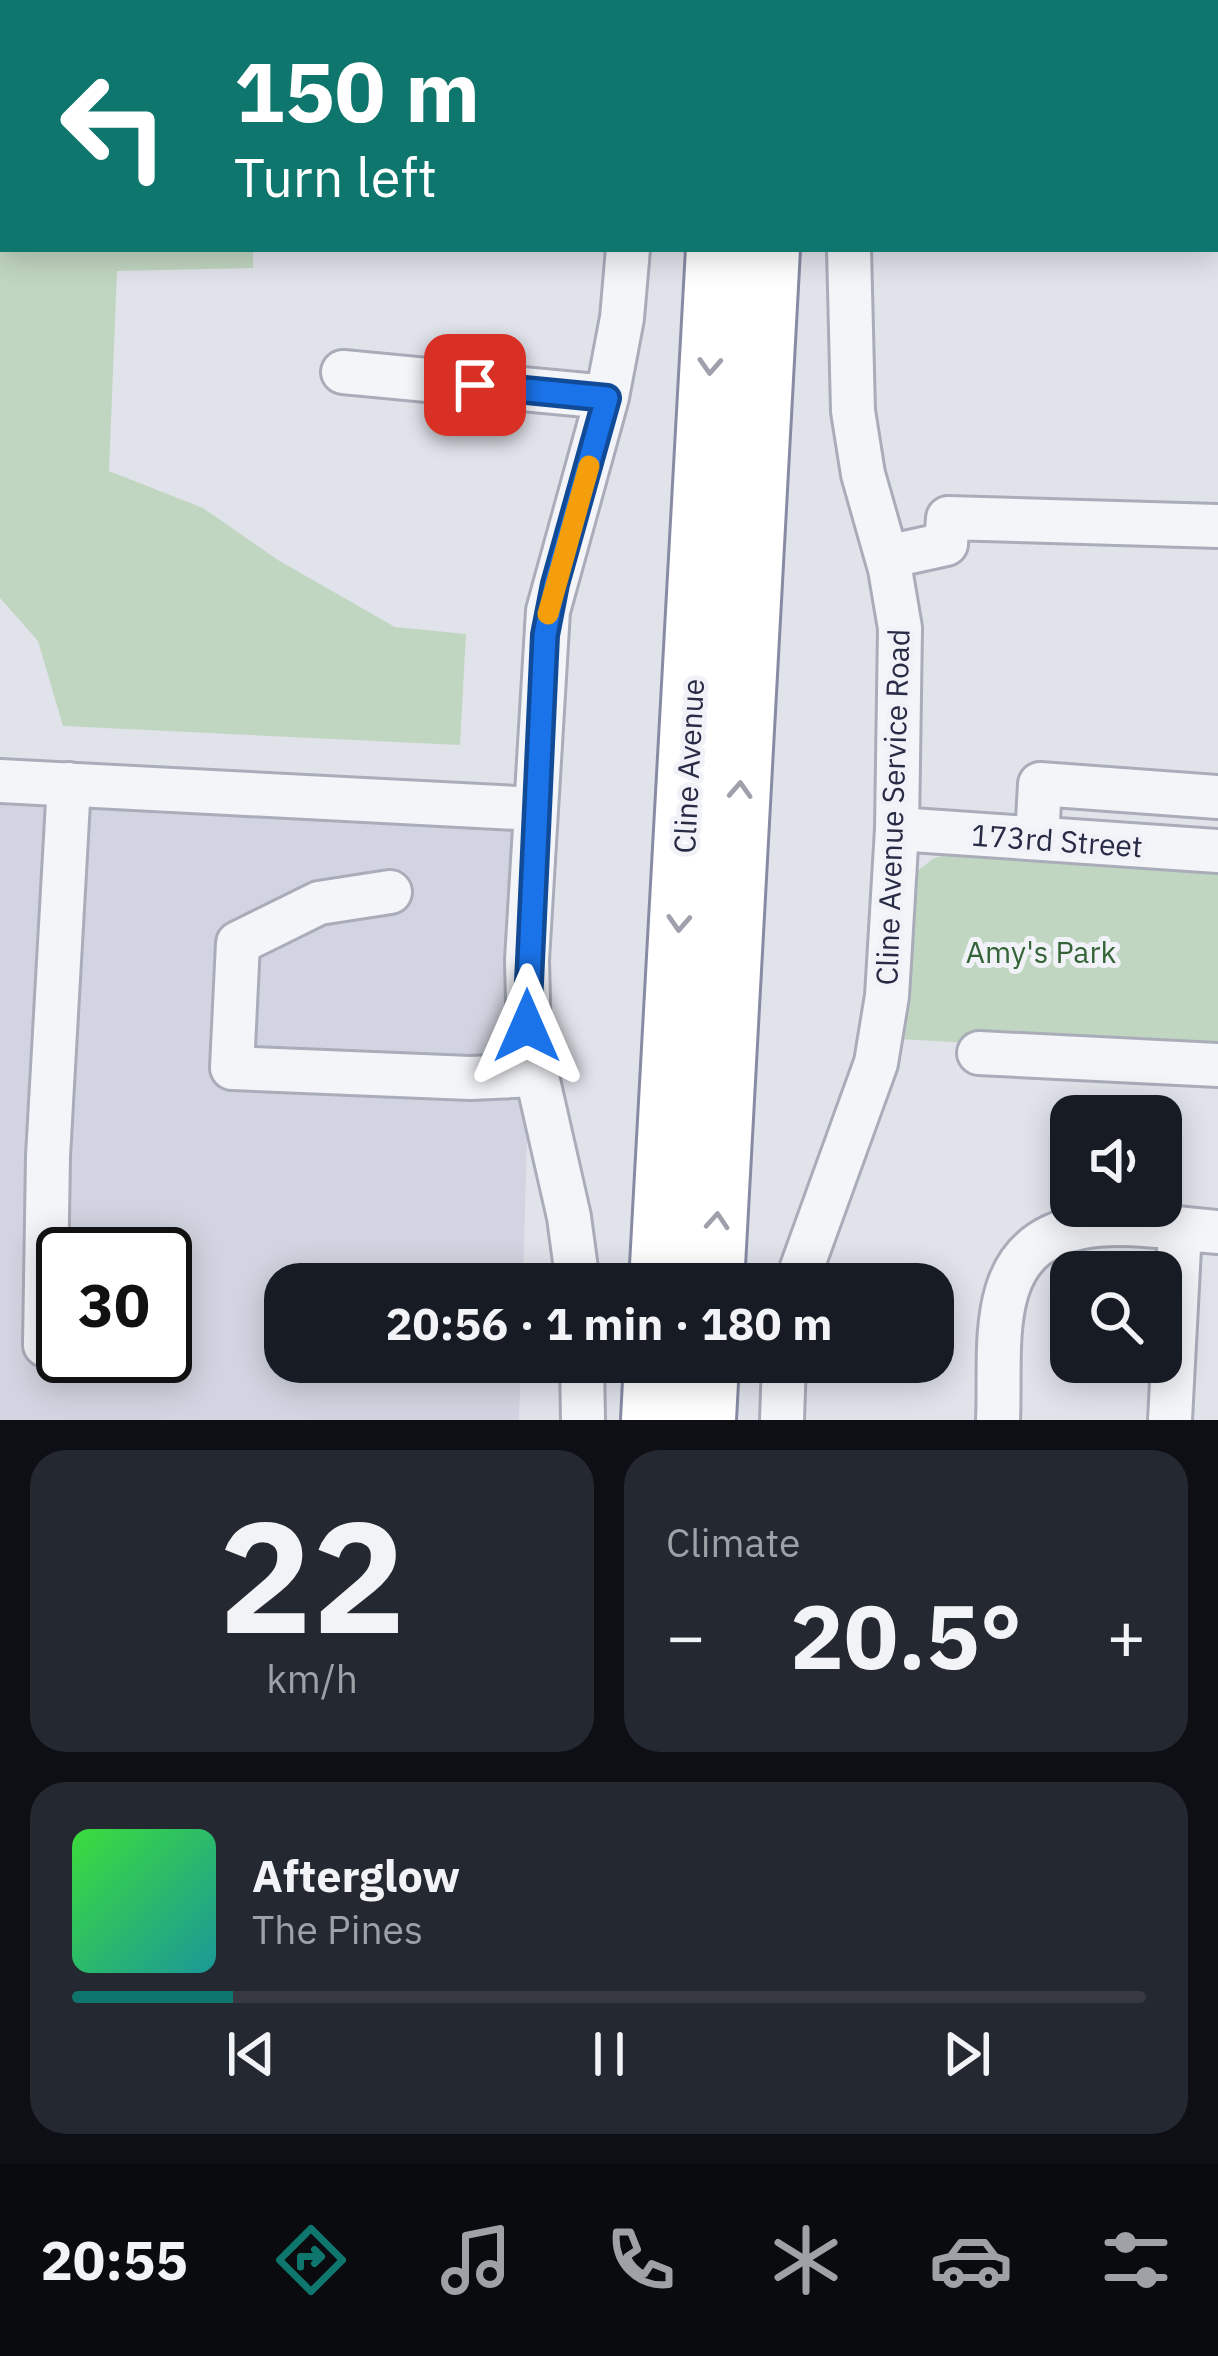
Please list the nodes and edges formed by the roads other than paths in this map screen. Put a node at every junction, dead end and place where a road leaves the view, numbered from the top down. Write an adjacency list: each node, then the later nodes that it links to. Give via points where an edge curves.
1 (628, 252): 6 (street)
2 (717, 252): 23 (highway, Cline Avenue, one-way to 23)
3 (769, 252): 24 (highway, Cline Avenue, one-way to 3)
4 (849, 252): 8 (street, Cline Avenue Service Road, via 854,411)
5 (343, 372): 6 (street)
6 (607, 398): 12 (street, via 548,611)
7 (1218, 526): 8 (street, via 948,518 946,544)
8 (887, 557): 13 (street, Cline Avenue Service Road, via 900,628)
9 (0, 781): 10 (street)
10 (69, 784): 12 (street); 20 (street)
11 (1218, 797): 14 (street, via 1040,784)
12 (536, 809): 19 (street, via 526,1008)
13 (896, 829): 14 (street, 173rd Street); 25 (street, Cline Avenue Service Road, via 876,1063)
14 (1037, 838): 15 (street, 173rd Street)
15 (1218, 851)
16 (390, 892): 19 (street, via 319,903 238,943 232,1068)
17 (979, 1053): 18 (street)
18 (1218, 1065)
19 (536, 1076): 22 (street)
20 (46, 1227)
21 (1199, 1230): 34 (street, via 1096,1223 1038,1245 1008,1288); 35 (street)
22 (575, 1263)
23 (661, 1263)
24 (714, 1263)
25 (804, 1263)
26 (582, 1383): 30 (street)
27 (654, 1383): 31 (highway)
28 (707, 1383): 32 (highway)
29 (783, 1383): 33 (street)
30 (583, 1420)
31 (652, 1420)
32 (705, 1420)
33 (782, 1420)
34 (998, 1420)
35 (1170, 1420)

